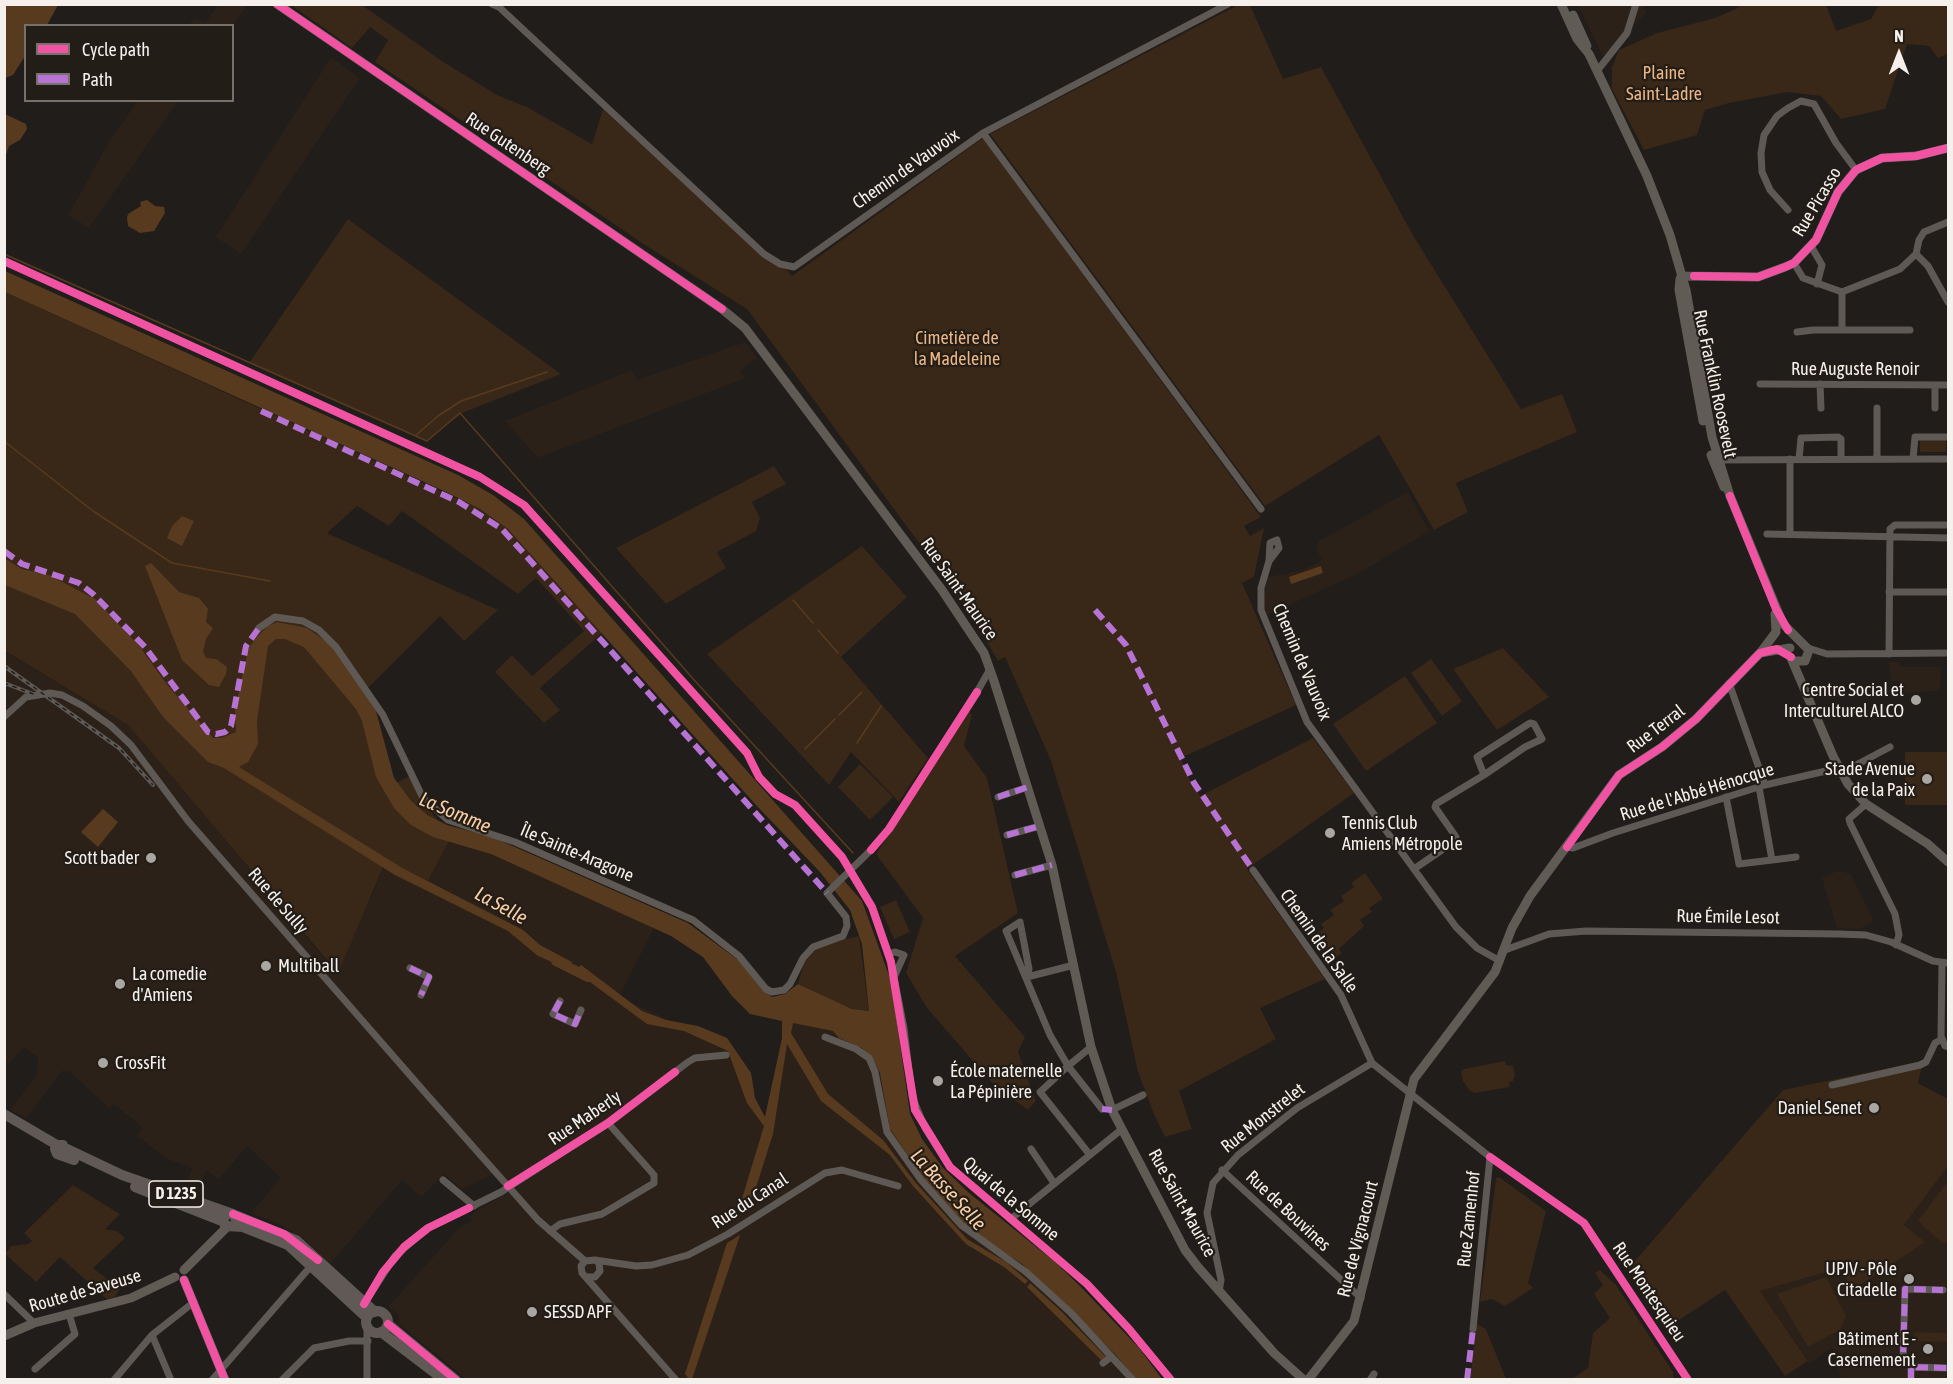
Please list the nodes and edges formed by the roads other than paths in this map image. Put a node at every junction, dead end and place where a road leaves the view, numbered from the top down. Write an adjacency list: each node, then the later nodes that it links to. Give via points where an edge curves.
1 (277, 4): 21 (street, Rue Gutenberg)
2 (492, 4): 9 (street, Chemin de Vauvoix, via 764,254 780,264 795,267)
3 (1228, 4): 9 (street)
4 (1561, 4): 7 (street, via 1577,39)
5 (1568, 4): 7 (street)
6 (1636, 4): 8 (street, via 1627,33)
7 (1589, 54): 8 (street, Rue Franklin Roosevelt)
8 (1597, 71): 17 (street, Rue Franklin Roosevelt, via 1657,200)
9 (983, 133): 40 (street, Chemin de Vauvoix)
10 (1948, 148): 11 (street, Rue Picasso, via 1916,156 1882,158)
11 (1856, 170): 12 (street, via 1814,104 1801,101 1788,108 1764,135 1761,153 1762,172 1770,190); 14 (street, Rue Picasso, via 1838,192)
12 (1788, 210)
13 (1948, 222): 15 (street, via 1924,232 1918,240)
14 (1811, 246): 16 (street, Rue Picasso); 18 (street, via 1822,265)
15 (1917, 254): 19 (street, via 1892,273); 20 (street)
16 (1794, 263): 17 (street, Rue Picasso, via 1758,277); 18 (street, via 1803,278)
17 (1681, 276): 39 (street, Rue Franklin Roosevelt, via 1679,291 1704,428)
18 (1817, 284): 19 (street)
19 (1842, 292): 22 (street)
20 (1948, 298)
21 (722, 309): 57 (street, Rue Saint-Maurice, via 745,328 930,573 967,624)
22 (1842, 330): 23 (street); 24 (street)
23 (1910, 330)
24 (1797, 332)
25 (1761, 384): 26 (street, Rue Auguste Renoir)
26 (1820, 384): 27 (street, Rue Auguste Renoir); 29 (street)
27 (1935, 385): 28 (street, Rue Auguste Renoir); 31 (street)
28 (1948, 385)
29 (1821, 408)
30 (1877, 408): 36 (street)
31 (1935, 408)
32 (1948, 437): 37 (street, via 1915,437)
33 (1790, 459): 34 (street); 39 (street); 43 (street)
34 (1799, 459): 35 (street); 35 (street, via 1801,438 1838,437)
35 (1841, 459): 36 (street)
36 (1877, 459): 37 (street)
37 (1913, 459): 38 (street)
38 (1948, 459)
39 (1716, 460): 49 (street, Rue Franklin Roosevelt, via 1722,485)
40 (1260, 509)
41 (1948, 525): 44 (street, via 1895,525)
42 (1767, 534): 43 (street)
43 (1790, 534): 44 (street)
44 (1889, 535): 45 (street); 47 (street)
45 (1948, 538)
46 (1269, 561): 78 (street, Chemin de Vauvoix, via 1261,588 1261,610 1307,722)
47 (1889, 592): 48 (street); 55 (street)
48 (1948, 592)
49 (1776, 609): 51 (street, Rue Franklin Roosevelt); 52 (street, Rue Terral, via 1776,632)
50 (259, 627): 80 (street, Île Sainte-Aragone, via 275,616 303,621 336,647 383,715 423,798 448,820 515,842 693,920 722,940 772,992 784,990 790,984 813,947 839,939 846,931 846,916 827,893)
51 (1796, 650): 52 (street); 54 (street); 56 (street); 59 (street, Rue Franklin Roosevelt)
52 (1760, 653): 58 (street, Rue Terral)
53 (1948, 653): 55 (street)
54 (1827, 654): 55 (street); 56 (street)
55 (1889, 654)
56 (1806, 660): 59 (street, Rue Franklin Roosevelt)
57 (990, 669): 60 (street); 66 (street, Rue Saint-Maurice)
58 (1729, 683): 65 (street); 72 (street, Rue Terral, via 1695,719 1614,780)
59 (1804, 683): 63 (street, Rue Franklin Roosevelt)
60 (977, 692)
61 (4, 717): 117 (street, Rue de Sully, via 26,697 62,695 111,726 131,744 188,821)
62 (1890, 747): 63 (street, Rue de l'Abbé Hénocque)
63 (1840, 770): 65 (street, Rue de l'Abbé Hénocque); 69 (street, Rue Franklin Roosevelt)
64 (1484, 774): 64 (street, via 1542,739 1534,724 1477,758); 78 (street, via 1436,804 1455,841)
65 (1762, 786): 68 (street, Rue de l'Abbé Hénocque); 75 (street)
66 (1028, 787): 67 (street); 70 (street, Rue Saint-Maurice)
67 (998, 797)
68 (1726, 797): 72 (street, Rue de l'Abbé Hénocque); 75 (street, via 1738,864)
69 (1866, 804): 76 (street, Rue Franklin Roosevelt, via 1928,844); 82 (street, via 1849,819 1894,914 1899,935)
70 (1040, 826): 71 (street); 77 (street, Rue Saint-Maurice)
71 (1007, 835)
72 (1567, 847): 83 (street, Rue Terral, via 1521,910)
73 (872, 850): 80 (street)
74 (1796, 857): 75 (street)
75 (1772, 860)
76 (1948, 862)
77 (1052, 865): 81 (street); 87 (street, Rue Saint-Maurice)
78 (1414, 869): 85 (street, Chemin de Vauvoix, via 1456,927 1477,948)
79 (1253, 870): 99 (street, Chemin de la Salle, via 1341,995)
80 (847, 873): 84 (street, Quai de la Somme, via 872,907)
81 (1015, 875)
82 (1896, 945): 83 (street, Rue Émile Lesot, via 1866,935 1594,931 1549,934); 86 (street, Rue Émile Lesot)
83 (1505, 950): 85 (street, Rue Terral)
84 (888, 954): 89 (street, Quai de la Somme); 89 (street, via 904,955)
85 (1500, 961): 100 (street, Rue Terral, via 1484,989)
86 (1945, 963): 95 (street)
87 (1074, 965): 90 (street); 96 (street, Rue Saint-Maurice)
88 (410, 968): 91 (street, via 429,977)
89 (895, 975): 120 (street, Quai de la Somme, via 915,1110 950,1167)
90 (1027, 977): 90 (street, via 1006,931 1020,922 1029,969); 101 (street, Rue Saint-Maurice, via 1050,1035)
91 (421, 995)
92 (560, 1000): 93 (street, via 553,1014 574,1023)
93 (581, 1010)
94 (825, 1037): 145 (street, via 869,1058 887,1132 921,1180 961,1225 1026,1272)
95 (1942, 1039): 97 (street); 102 (street, via 1920,1065)
96 (1091, 1047): 101 (street); 105 (street, Rue Saint-Maurice)
97 (1948, 1047)
98 (726, 1055): 108 (street, Rue Maberly, via 688,1062)
99 (1372, 1063): 103 (street, Rue Zamenhof); 114 (street, Rue Monstrelet, via 1297,1108)
100 (1423, 1064): 103 (street, Rue de Vignacourt)
101 (1068, 1066): 105 (street, Rue Saint-Maurice); 112 (street, via 1040,1092)
102 (1832, 1085)
103 (1410, 1092): 113 (street, Rue Zamenhof); 134 (street, Rue de Vignacourt)
104 (1143, 1095): 105 (street)
105 (1107, 1110): 109 (street, Rue Saint-Maurice)
106 (4, 1114): 111 (main road, D 1235)
107 (4, 1121): 111 (main road, D 1235)
108 (609, 1123): 117 (street, Rue Maberly); 122 (street, via 654,1175 654,1183 602,1214 560,1224)
109 (1122, 1129): 112 (street); 131 (street, Rue Saint-Maurice, via 1185,1250)
110 (1031, 1149): 116 (street)
111 (60, 1150): 121 (main road, D 1235, via 122,1182)
112 (1090, 1155): 116 (street)
113 (1491, 1157): 140 (street, Rue Zamenhof); 165 (street, Rue Montesquieu, via 1584,1222)
114 (1222, 1170): 131 (street, Rue Monstrelet, via 1213,1183 1207,1213 1221,1280); 134 (street, Rue de Bouvines)
115 (443, 1180): 119 (street)
116 (1054, 1184): 120 (street)
117 (508, 1186): 119 (street, Rue Maberly); 122 (street, Rue de Sully)
118 (898, 1186): 125 (street, Rue du Canal, via 842,1170 825,1173 688,1256 652,1265)
119 (471, 1207): 136 (street, Rue Maberly, via 428,1228 404,1247)
120 (1012, 1218): 163 (street, Quai de la Somme, via 1087,1284)
121 (229, 1220): 126 (main road, D 1235, via 282,1241); 128 (street, Route de Saveuse); 136 (main road, D 1235, via 296,1240)
122 (550, 1231): 123 (street, Rue de Sully)
123 (585, 1260): 124 (street); 129 (street, via 581,1269)
124 (595, 1260): 125 (street, Rue du Canal); 127 (street, via 600,1266)
125 (616, 1264): 127 (street, Rue du Canal)
126 (311, 1266): 138 (main road, D 1235); 150 (street)
127 (599, 1273): 129 (street); 133 (street, via 598,1288)
128 (181, 1276): 135 (street); 137 (street, Route de Saveuse, via 131,1298)
129 (586, 1277): 133 (street)
130 (1944, 1290): 147 (street, via 1905,1289 1903,1358)
131 (1219, 1292): 164 (street, Rue Saint-Maurice, via 1274,1353)
132 (4, 1294): 139 (street)
133 (603, 1298): 161 (street)
134 (1361, 1298): 164 (street, Rue de Vignacourt, via 1354,1321)
135 (194, 1302): 142 (street); 150 (street)
136 (364, 1304): 138 (main road, D 1235)
137 (69, 1314): 139 (street, Route de Saveuse); 149 (street, via 75,1334)
138 (369, 1319): 141 (main road, via 371,1331); 141 (main road, via 384,1314); 144 (street)
139 (34, 1323): 143 (street, Route de Saveuse)
140 (1473, 1329)
141 (382, 1330): 144 (street); 159 (main road); 160 (main road)
142 (152, 1335): 151 (street); 152 (street)
143 (4, 1336)
144 (368, 1341): 157 (street, via 314,1348); 158 (street)
145 (1111, 1357): 146 (street); 162 (street)
146 (1103, 1364)
147 (1911, 1367): 148 (street); 166 (street)
148 (1948, 1368)
149 (35, 1369)
150 (221, 1369): 155 (street); 156 (street)
151 (168, 1371): 153 (street); 154 (street)
152 (114, 1380)
153 (160, 1380)
154 (171, 1380)
155 (212, 1380)
156 (225, 1380)
157 (282, 1380)
158 (367, 1380)
159 (444, 1380)
160 (456, 1380)
161 (676, 1380)
162 (1133, 1380)
163 (1171, 1380)
164 (1306, 1380)
165 (1688, 1380)
166 (1911, 1380)

